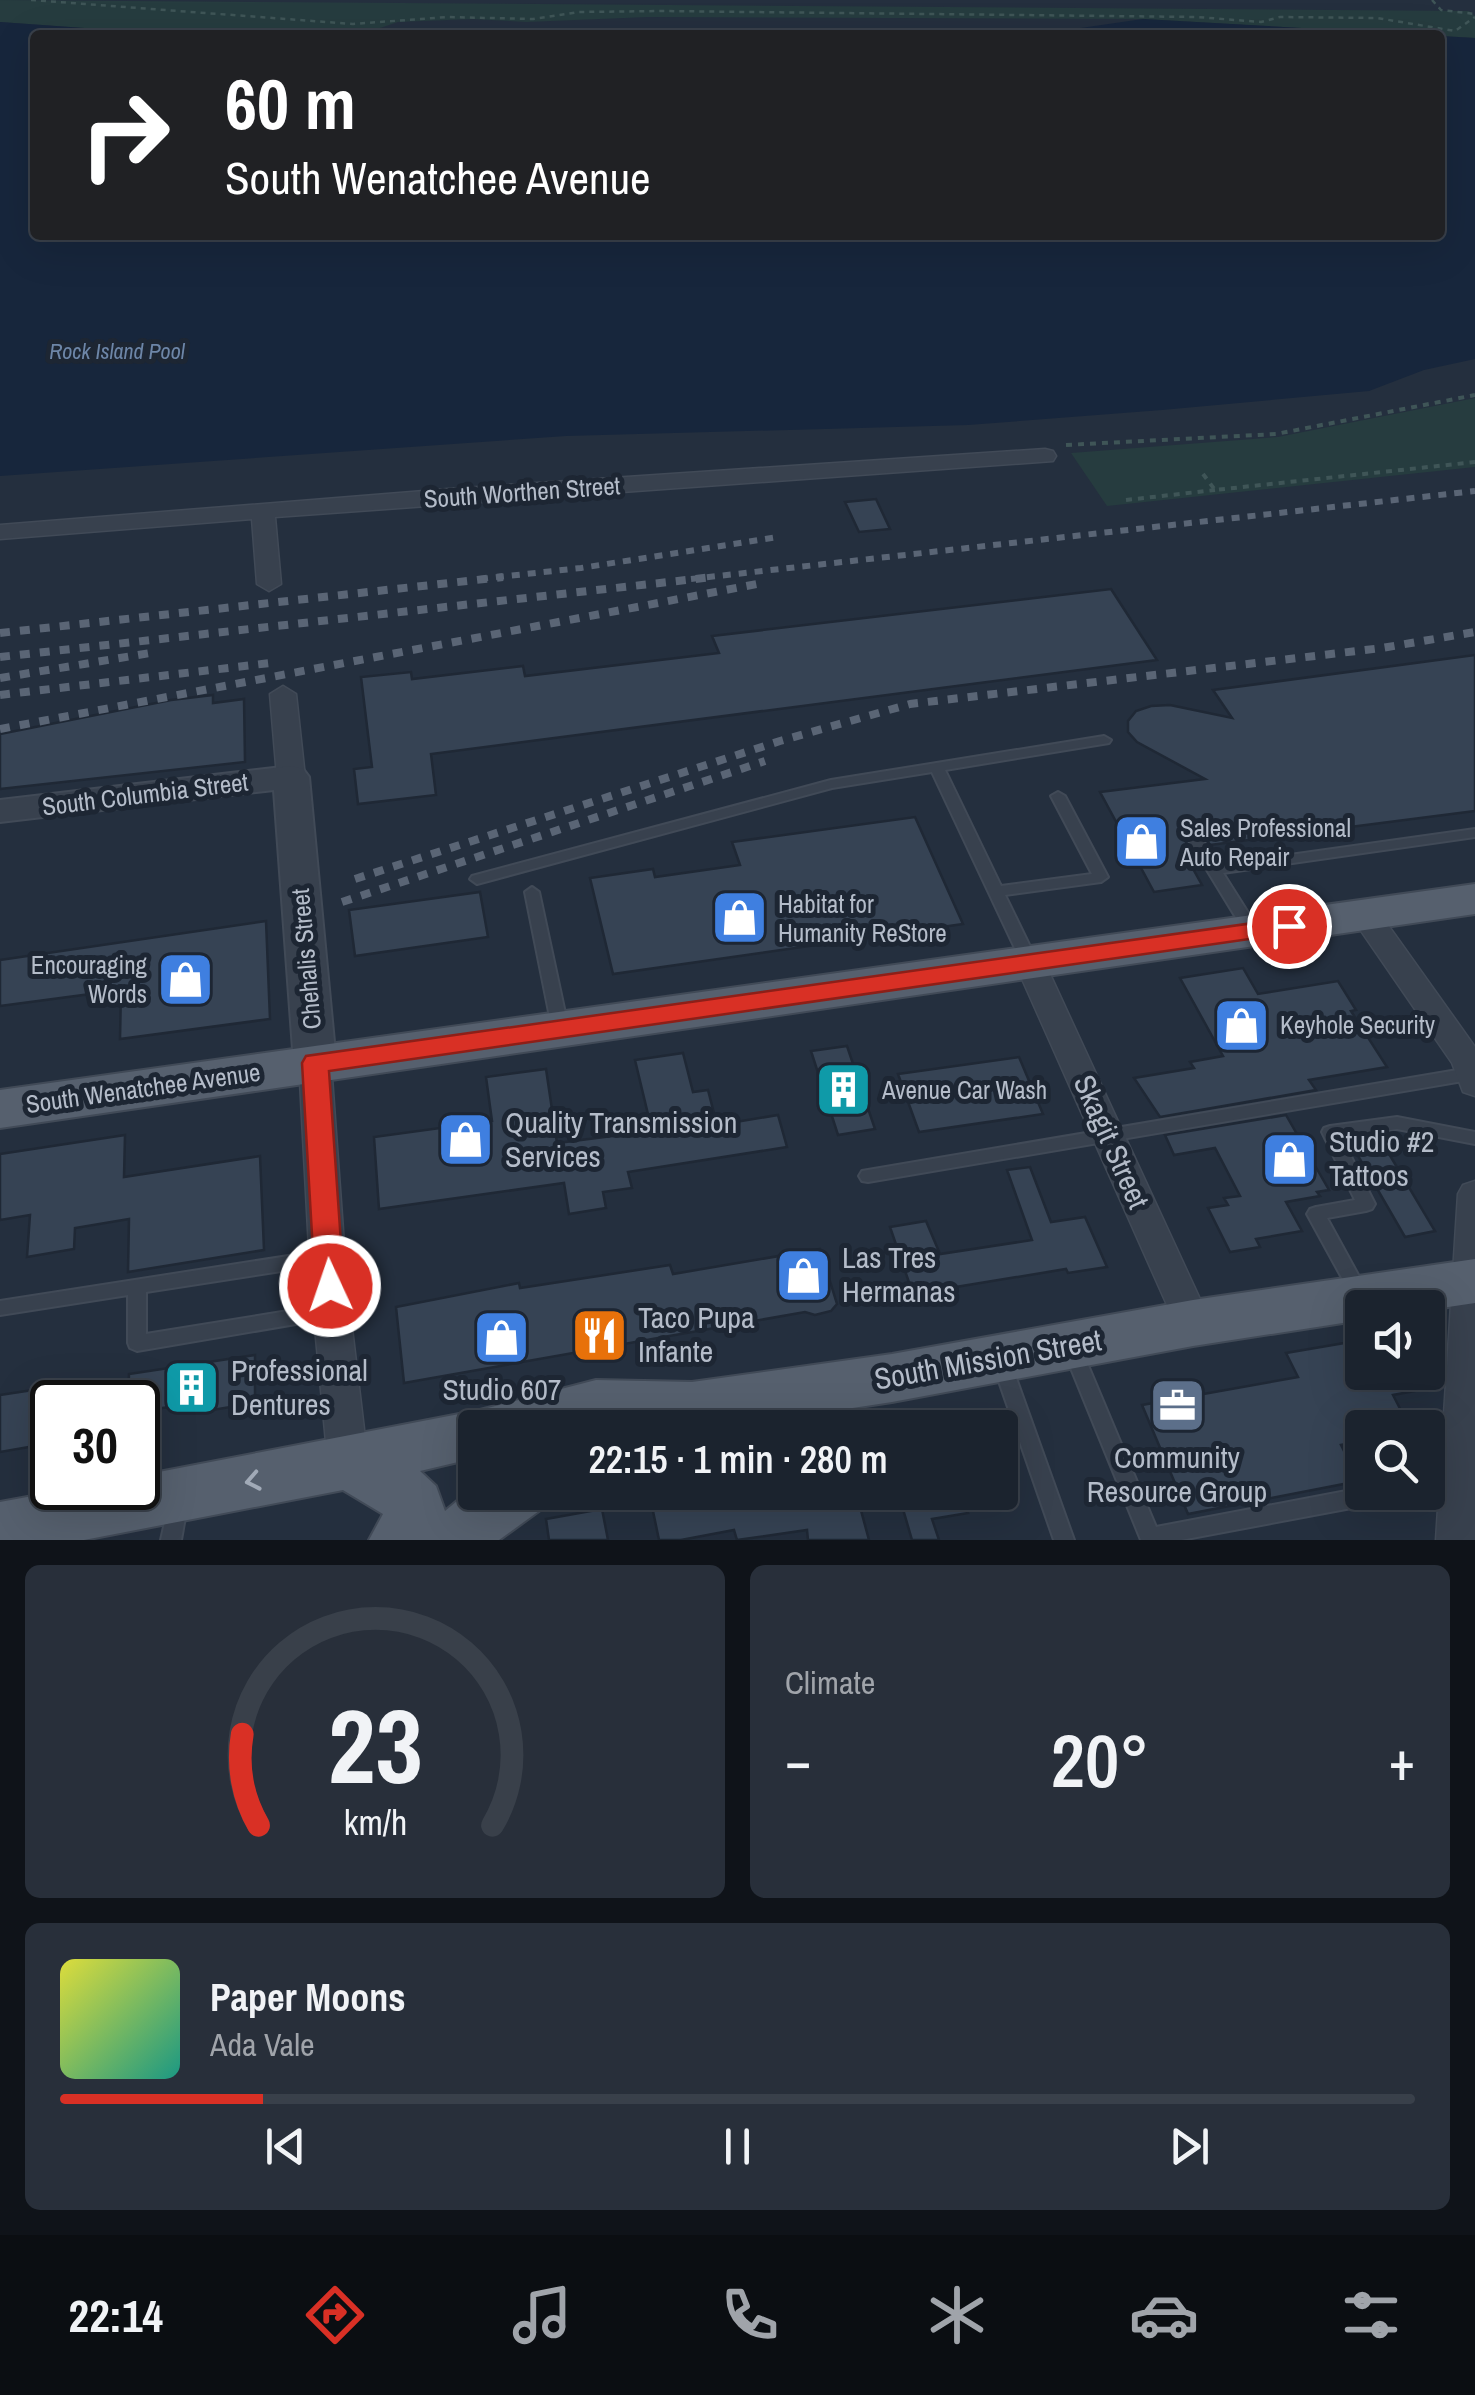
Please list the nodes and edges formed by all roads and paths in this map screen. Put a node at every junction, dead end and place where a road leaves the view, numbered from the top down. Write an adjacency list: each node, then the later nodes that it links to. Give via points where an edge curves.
1 (31, 0): 3 (path, via 353,24 692,11 1261,22 1280,16 1376,18 1455,31)
2 (1432, 0): 3 (path, via 1441,10)
3 (1475, 16)
4 (1045, 456): 9 (street, South Worthen Street)
5 (1475, 462): 7 (path)
6 (1203, 474): 7 (path)
7 (1215, 490): 8 (path)
8 (1126, 500)
9 (263, 511): 10 (street, South Worthen Street); 11 (street)
10 (0, 532)
11 (269, 584)
12 (283, 694): 15 (street, Chehalis Street)
13 (1104, 740): 14 (lane)
14 (936, 768): 21 (lane, via 832,784); 23 (lane)
15 (291, 777): 17 (street, South Columbia Street); 29 (street, Chehalis Street)
16 (1058, 796): 23 (lane, via 1101,877)
17 (0, 810)
18 (1475, 833): 20 (lane)
19 (1192, 834): 20 (lane)
20 (1214, 870): 26 (lane)
21 (477, 879)
22 (532, 892): 28 (lane)
23 (996, 892): 27 (lane)
24 (1475, 899): 25 (main road, South Wenatchee Avenue)
25 (1365, 916): 26 (main road, South Wenatchee Avenue); 30 (street)
26 (1251, 931): 27 (main road, South Wenatchee Avenue)
27 (1029, 961): 28 (main road, South Wenatchee Avenue); 32 (street, Skagit Street)
28 (560, 1028): 29 (main road, South Wenatchee Avenue)
29 (315, 1063): 31 (main road, South Wenatchee Avenue); 36 (street, Chehalis Street)
30 (1474, 1077): 32 (lane)
31 (0, 1109)
32 (1108, 1136): 34 (lane); 44 (street, Skagit Street)
33 (1475, 1138): 39 (lane, via 1398,1123 1330,1132 1366,1204 1316,1214)
34 (868, 1176)
35 (1475, 1194): 37 (street)
36 (328, 1257): 38 (lane); 43 (street, Chehalis Street)
37 (1472, 1281): 40 (main road, South Mission Street); 51 (street)
38 (137, 1286): 42 (lane); 43 (lane, via 136,1342)
39 (1358, 1290)
40 (1414, 1290)
41 (1345, 1301): 44 (main road, South Mission Street)
42 (0, 1308)
43 (332, 1311): 52 (street, Chehalis Street)
44 (1193, 1323): 45 (main road, South Mission Street)
45 (1070, 1346): 46 (main road, South Mission Street); 59 (lane)
46 (1000, 1358): 49 (main road, South Mission Street); 62 (lane)
47 (575, 1410): 48 (main road, South Mission Street)
48 (627, 1410)
49 (709, 1410)
50 (458, 1438): 52 (main road)
51 (1467, 1442): 53 (street)
52 (348, 1463): 57 (main road, one-way to 57); 60 (main road, via 403,1489 414,1504 413,1528)
53 (1445, 1477)
54 (1445, 1494): 63 (street)
55 (1345, 1501): 59 (lane)
56 (490, 1510): 61 (main road)
57 (175, 1518): 58 (main road)
58 (0, 1529)
59 (1150, 1539)
60 (400, 1540)
61 (455, 1540)
62 (1064, 1540)
63 (1456, 1540)

